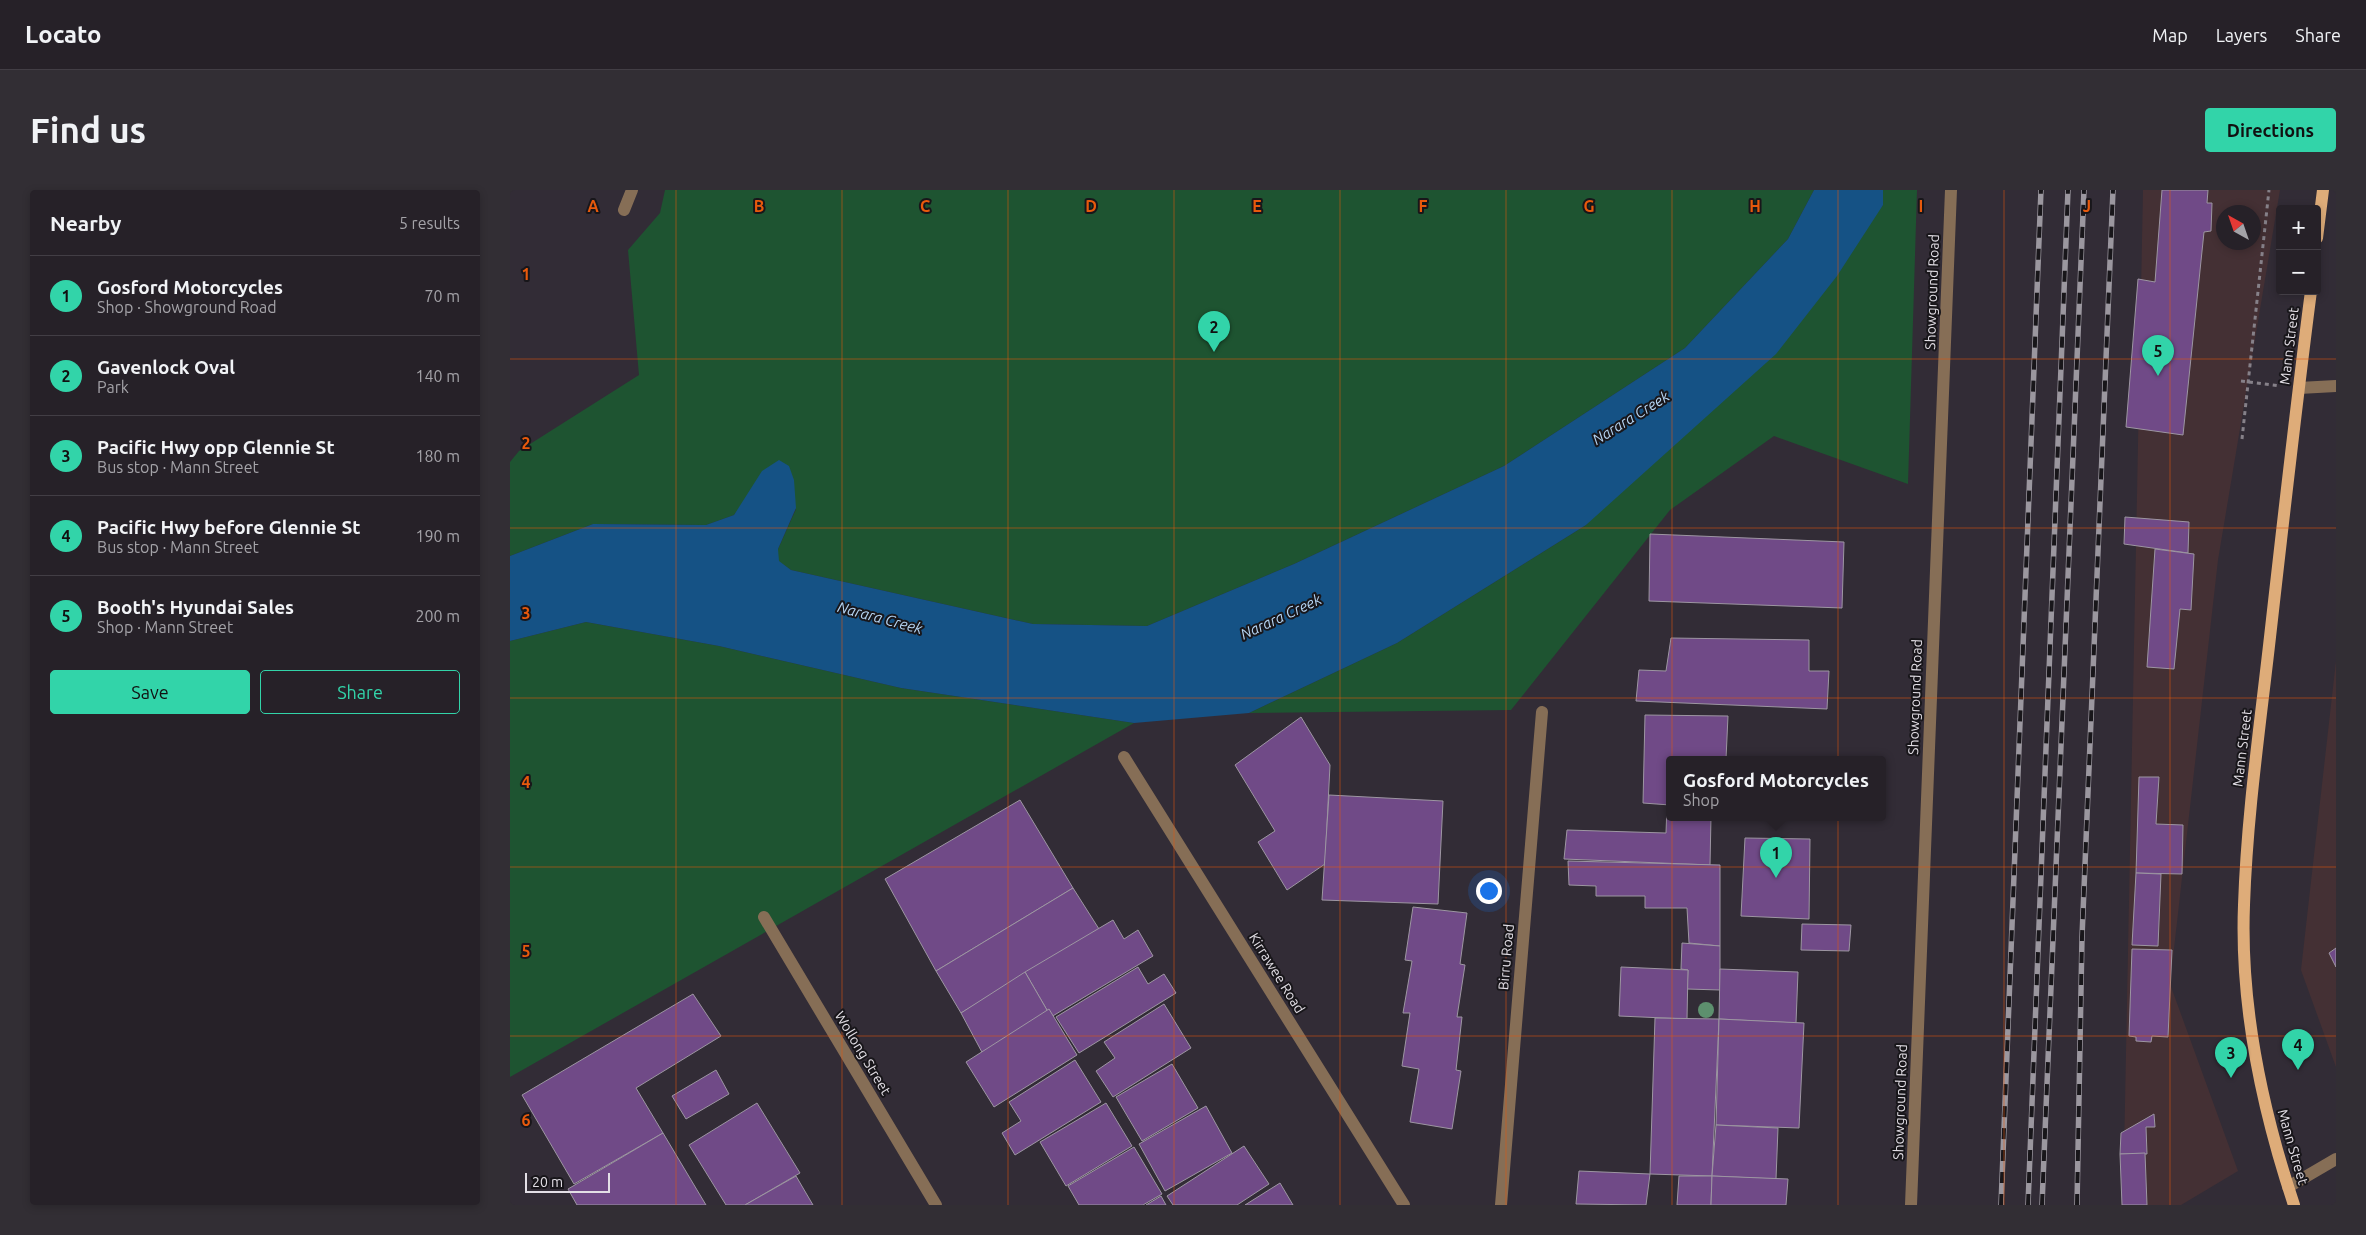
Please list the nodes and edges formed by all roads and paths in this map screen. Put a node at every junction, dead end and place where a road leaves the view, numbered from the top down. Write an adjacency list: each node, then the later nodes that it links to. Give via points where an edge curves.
1 (632, 190): 6 (street)
2 (1951, 190): 21 (street, Showground Road)
3 (2269, 190): 9 (path)
4 (2323, 190): 5 (main road)
5 (2321, 206)
6 (624, 210)
7 (2311, 295): 11 (main road, Mann Street)
8 (2241, 381): 9 (path)
9 (2248, 382): 11 (path); 12 (path)
10 (2336, 386): 11 (street)
11 (2299, 388): 17 (main road, Mann Street, via 2252,796 2244,906 2246,984 2255,1057 2273,1139)
12 (2242, 439)
13 (1542, 712): 20 (street, Birru Road)
14 (1124, 757): 19 (street, Kirrawee Road)
15 (764, 917): 18 (street, Wollong Street)
16 (2336, 1159): 17 (street)
17 (2288, 1187): 22 (main road, Mann Street)
18 (936, 1205)
19 (1404, 1205)
20 (1501, 1205)
21 (1911, 1205)
22 (2294, 1205)

